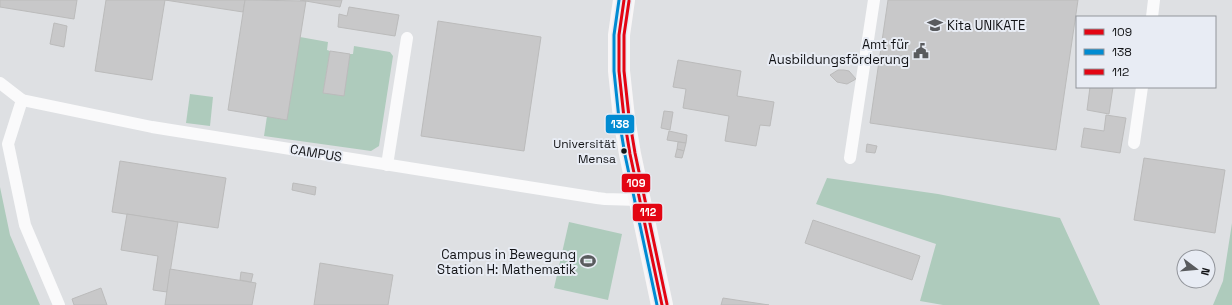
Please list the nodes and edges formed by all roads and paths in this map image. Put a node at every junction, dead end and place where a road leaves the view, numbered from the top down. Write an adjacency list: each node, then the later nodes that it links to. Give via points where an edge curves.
1 (624, 0): 12 (street, via 619,35 619,71)
2 (874, 0): 10 (lane)
3 (1154, 0): 4 (lane)
4 (1152, 16)
5 (407, 38): 11 (lane)
6 (0, 83): 8 (lane, CAMPUS)
7 (1142, 88): 9 (lane)
8 (22, 100): 11 (lane, CAMPUS, via 152,127); 13 (lane, via 8,144 25,225)
9 (1134, 143)
10 (850, 158)
11 (387, 165): 12 (lane, CAMPUS, via 601,199)
12 (640, 200): 14 (street)
13 (59, 305)
14 (662, 305)

